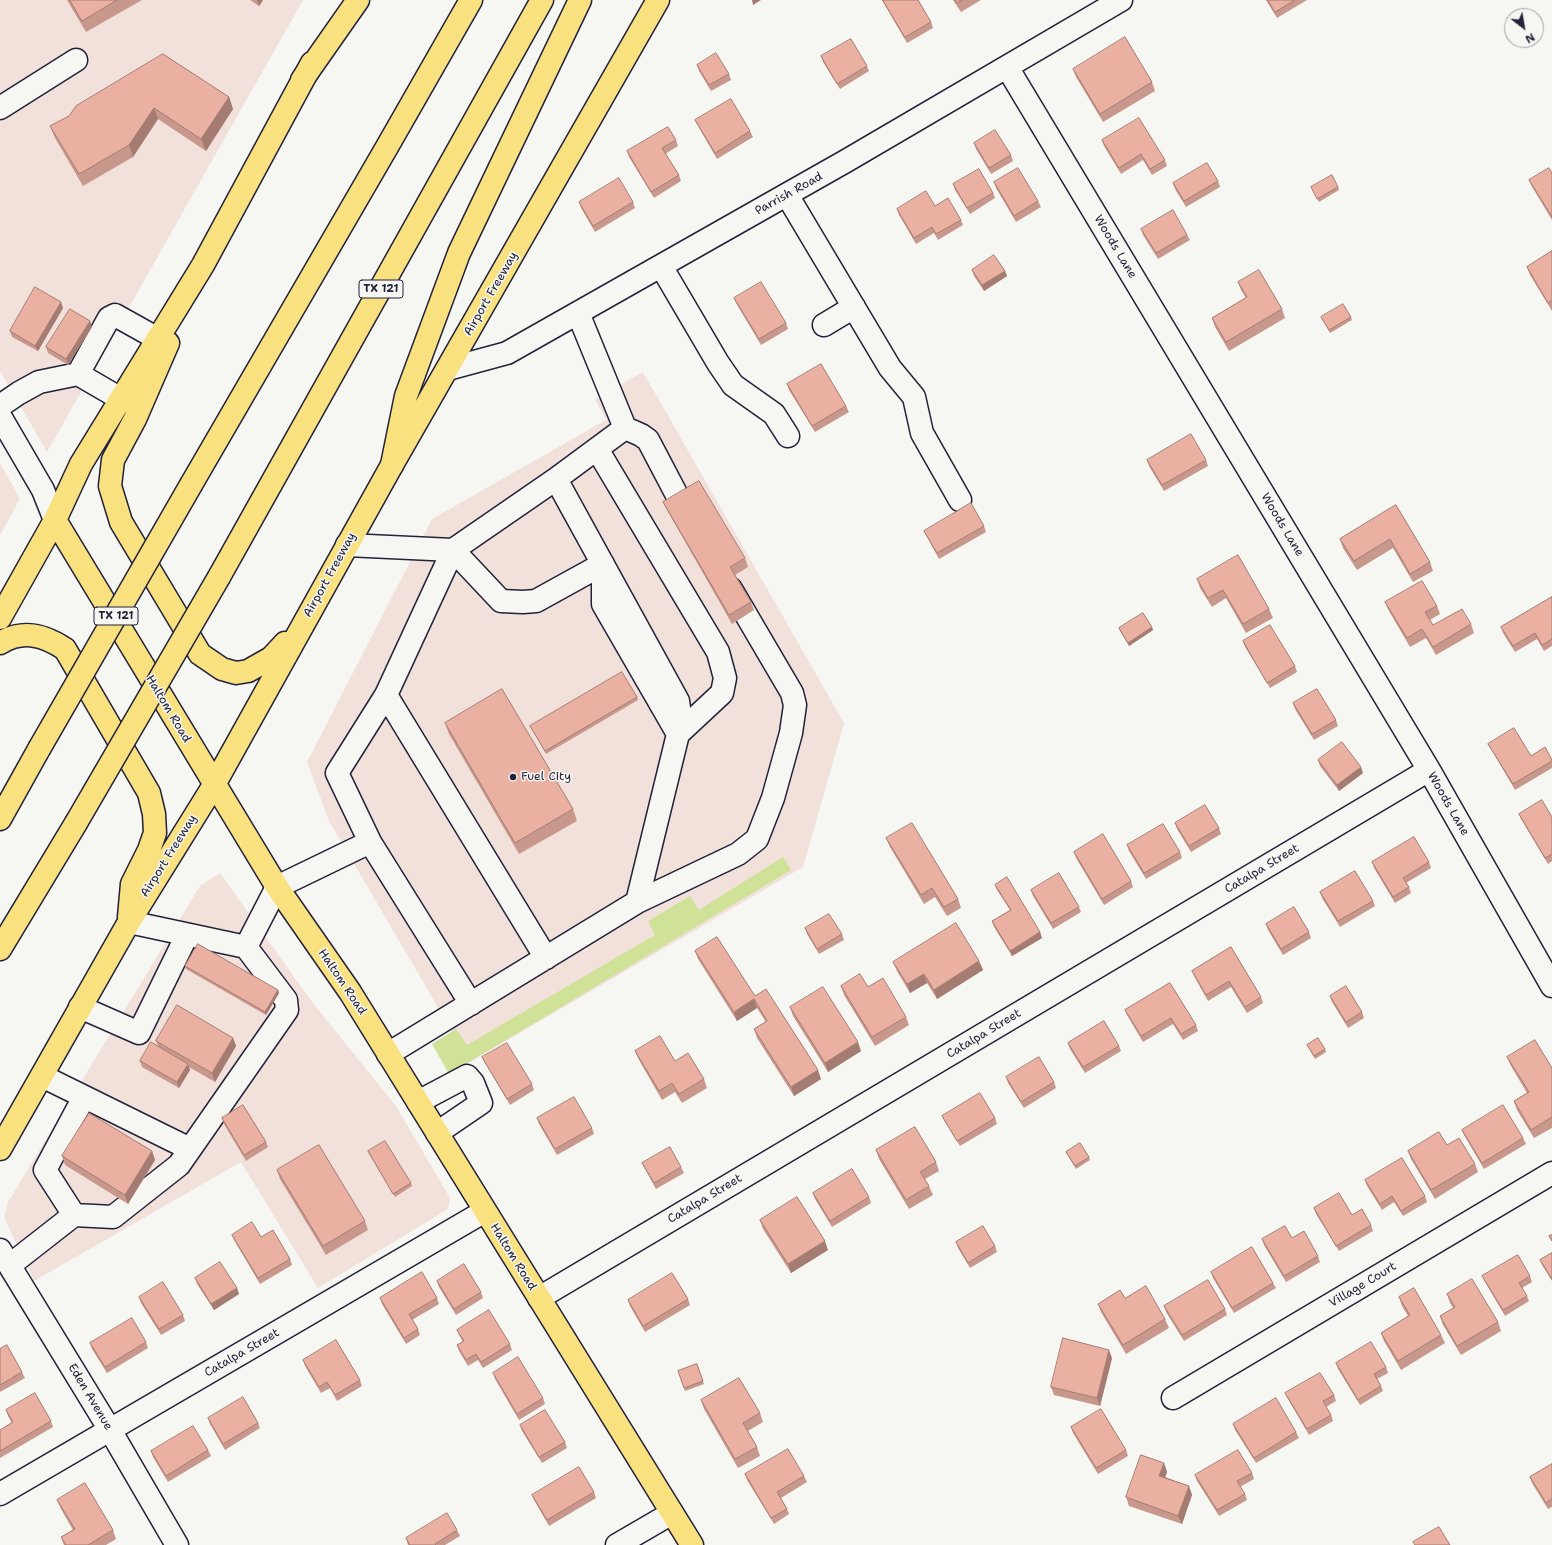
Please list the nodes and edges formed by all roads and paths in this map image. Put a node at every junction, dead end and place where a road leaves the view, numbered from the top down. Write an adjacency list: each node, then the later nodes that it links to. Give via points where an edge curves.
1 (348, 0): 10 (main road)
2 (358, 0): 10 (main road)
3 (470, 0): 43 (main road, TX 121, bridge)
4 (542, 0): 50 (main road, TX 121, bridge, via 219,577)
5 (580, 0): 27 (main road, via 459,253 406,396)
6 (658, 0): 19 (main road, Airport Freeway)
7 (1121, 0): 9 (street, Parrish Road)
8 (76, 60): 11 (street)
9 (1007, 67): 12 (street, Parrish Road); 41 (street, Woods Lane)
10 (302, 80): 13 (main road)
11 (0, 108)
12 (788, 195): 14 (street, Parrish Road); 15 (street)
13 (203, 265): 18 (main road); 37 (main road, via 135,419 113,460 110,486 121,522 200,654 222,669 236,673 248,671 271,658)
14 (660, 266): 16 (street, Parrish Road); 25 (street, via 733,385 774,414)
15 (854, 307): 17 (street); 29 (street, via 890,368 914,397 922,433)
16 (578, 313): 19 (street, Parrish Road, via 507,353); 24 (street)
17 (824, 325)
18 (158, 339): 20 (street, via 115,315 109,318); 21 (main road)
19 (448, 369): 27 (main road, Airport Freeway)
20 (78, 374): 21 (street); 22 (street, via 39,382)
21 (121, 399): 30 (main road, via 81,464)
22 (0, 406)
23 (0, 416): 30 (street, Haltom Road, via 43,490)
24 (625, 428): 26 (street); 31 (street, via 648,440)
25 (788, 436)
26 (597, 449): 28 (street); 40 (street, via 718,652 725,678 722,693)
27 (392, 465): 32 (main road, Airport Freeway)
28 (556, 479): 33 (street); 34 (street)
29 (960, 500)
30 (54, 520): 36 (main road); 42 (main road, Haltom Road)
31 (699, 536)
32 (347, 545): 33 (street); 37 (main road, Airport Freeway)
33 (453, 550): 34 (street, via 501,601 536,601); 39 (street)
34 (603, 564): 40 (street, via 678,701)
35 (722, 574): 46 (street, via 792,693 795,705 791,733 773,798 758,839 738,854)
36 (0, 618)
37 (306, 619): 42 (main road, Airport Freeway)
38 (0, 643): 47 (main road, via 20,635 37,636 65,649 149,793 155,833 150,850 132,884)
39 (386, 695): 44 (street, via 337,773); 51 (street)
40 (678, 734): 46 (street)
41 (1429, 770): 52 (street, Woods Lane); 66 (street, Catalpa Street)
42 (214, 785): 45 (main road, Haltom Road); 47 (main road, Airport Freeway)
43 (0, 819)
44 (370, 842): 45 (street); 53 (street)
45 (277, 887): 49 (street); 55 (main road, Haltom Road, via 350,992)
46 (637, 902): 51 (street)
47 (129, 922): 48 (street); 54 (main road, Airport Freeway)
48 (187, 935): 49 (street); 54 (street, via 139,1033)
49 (246, 947): 61 (street, via 286,1000 287,1010)
50 (0, 949)
51 (546, 958): 53 (street)
52 (1552, 986)
53 (471, 1004): 55 (street)
54 (80, 1007): 56 (main road, Airport Freeway)
55 (388, 1054): 58 (main road, Haltom Road)
56 (42, 1076): 57 (street); 60 (main road, Airport Freeway)
57 (84, 1097): 61 (street); 64 (street, via 45,1170)
58 (418, 1102): 59 (main road, Haltom Road); 59 (street, via 467,1076 471,1079 481,1103)
59 (437, 1133): 63 (main road, Haltom Road)
60 (0, 1149)
61 (190, 1149): 64 (street, via 179,1165 113,1217)
62 (1552, 1173): 67 (street, Village Court)
63 (485, 1211): 66 (main road, Haltom Road); 68 (street, Catalpa Street)
64 (74, 1215): 65 (street)
65 (5, 1258): 68 (street, Eden Avenue)
66 (539, 1298): 70 (main road, Haltom Road)
67 (1173, 1398)
68 (110, 1430): 69 (street, Catalpa Street); 71 (street, Eden Avenue)
69 (0, 1494)
70 (672, 1512): 72 (street); 73 (main road, Haltom Road)
71 (177, 1545)
72 (617, 1545)
73 (692, 1545)

